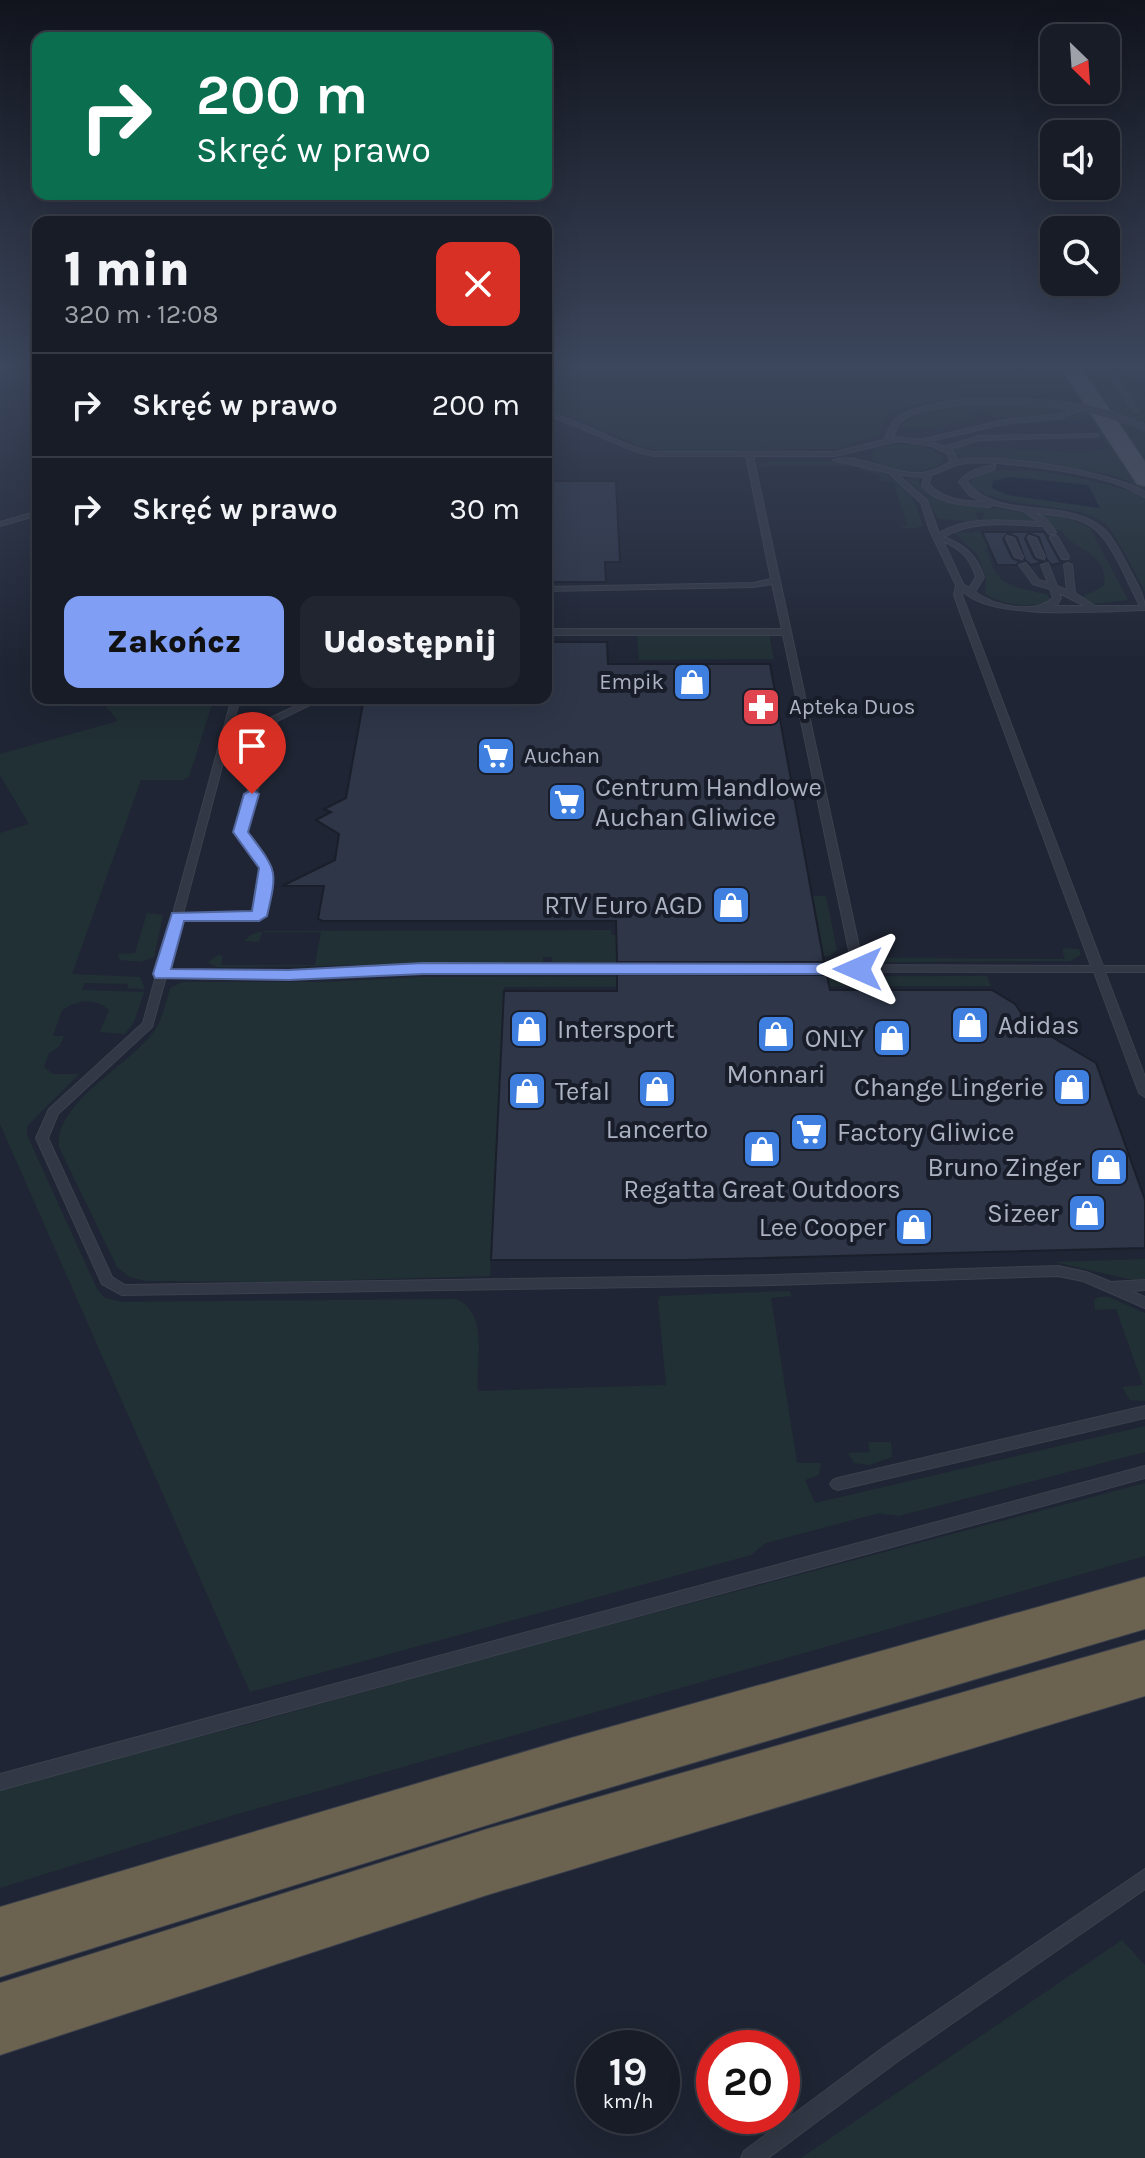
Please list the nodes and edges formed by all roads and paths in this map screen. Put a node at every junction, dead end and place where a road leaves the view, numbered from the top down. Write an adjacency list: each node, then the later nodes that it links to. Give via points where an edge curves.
1 (755, 464): 17 (lane)
2 (863, 464): 5 (lane)
3 (952, 464): 8 (lane)
4 (1003, 464): 6 (lane)
5 (869, 465): 7 (lane)
6 (1027, 468): 9 (lane, via 1101,477); 10 (lane, via 978,470 963,482 981,498)
7 (889, 472): 8 (lane); 16 (lane, via 921,497)
8 (928, 474): 10 (lane, via 926,486 940,496)
9 (1145, 495)
10 (1023, 508): 13 (lane); 23 (lane, via 1073,516 1098,527)
11 (32, 515): 12 (lane)
12 (0, 524)
13 (1046, 524): 15 (lane); 22 (lane, via 1066,561)
14 (1007, 531): 15 (lane); 16 (lane, via 958,526); 20 (lane, via 1036,582)
15 (1029, 532): 20 (lane)
16 (938, 537): 18 (lane); 21 (lane, via 972,556 980,577)
17 (774, 581): 19 (lane); 27 (lane)
18 (960, 585): 21 (lane); 32 (lane, via 964,612)
19 (552, 589)
20 (1054, 590): 22 (lane); 24 (lane, via 1054,603)
21 (970, 594): 24 (lane, via 995,606)
22 (1071, 594): 25 (lane)
23 (1145, 608): 25 (lane)
24 (1032, 609): 25 (lane)
25 (1106, 609)
26 (552, 632): 27 (lane)
27 (787, 632): 31 (lane)
28 (234, 704): 30 (lane)
29 (307, 704): 30 (lane, via 273,719 241,832 267,868 259,916)
30 (178, 917): 34 (lane)
31 (858, 969): 32 (lane); 34 (lane, via 423,968)
32 (1100, 969): 33 (lane); 35 (lane)
33 (1145, 969)
34 (161, 974): 37 (lane, via 148,1024 53,1112 42,1138 107,1280 122,1290 1058,1271)
35 (1145, 1093)
36 (1145, 1285): 37 (lane)
37 (1109, 1287): 38 (lane)
38 (1145, 1303)
39 (1145, 1412): 41 (lane)
40 (1145, 1472): 44 (lane)
41 (838, 1484)
42 (1145, 1603): 46 (highway, via 694,1731)
43 (1145, 1668): 47 (highway, via 501,1858)
44 (0, 1782)
45 (1145, 1878): 48 (lane)
46 (0, 1942)
47 (0, 2019)
48 (751, 2158)

